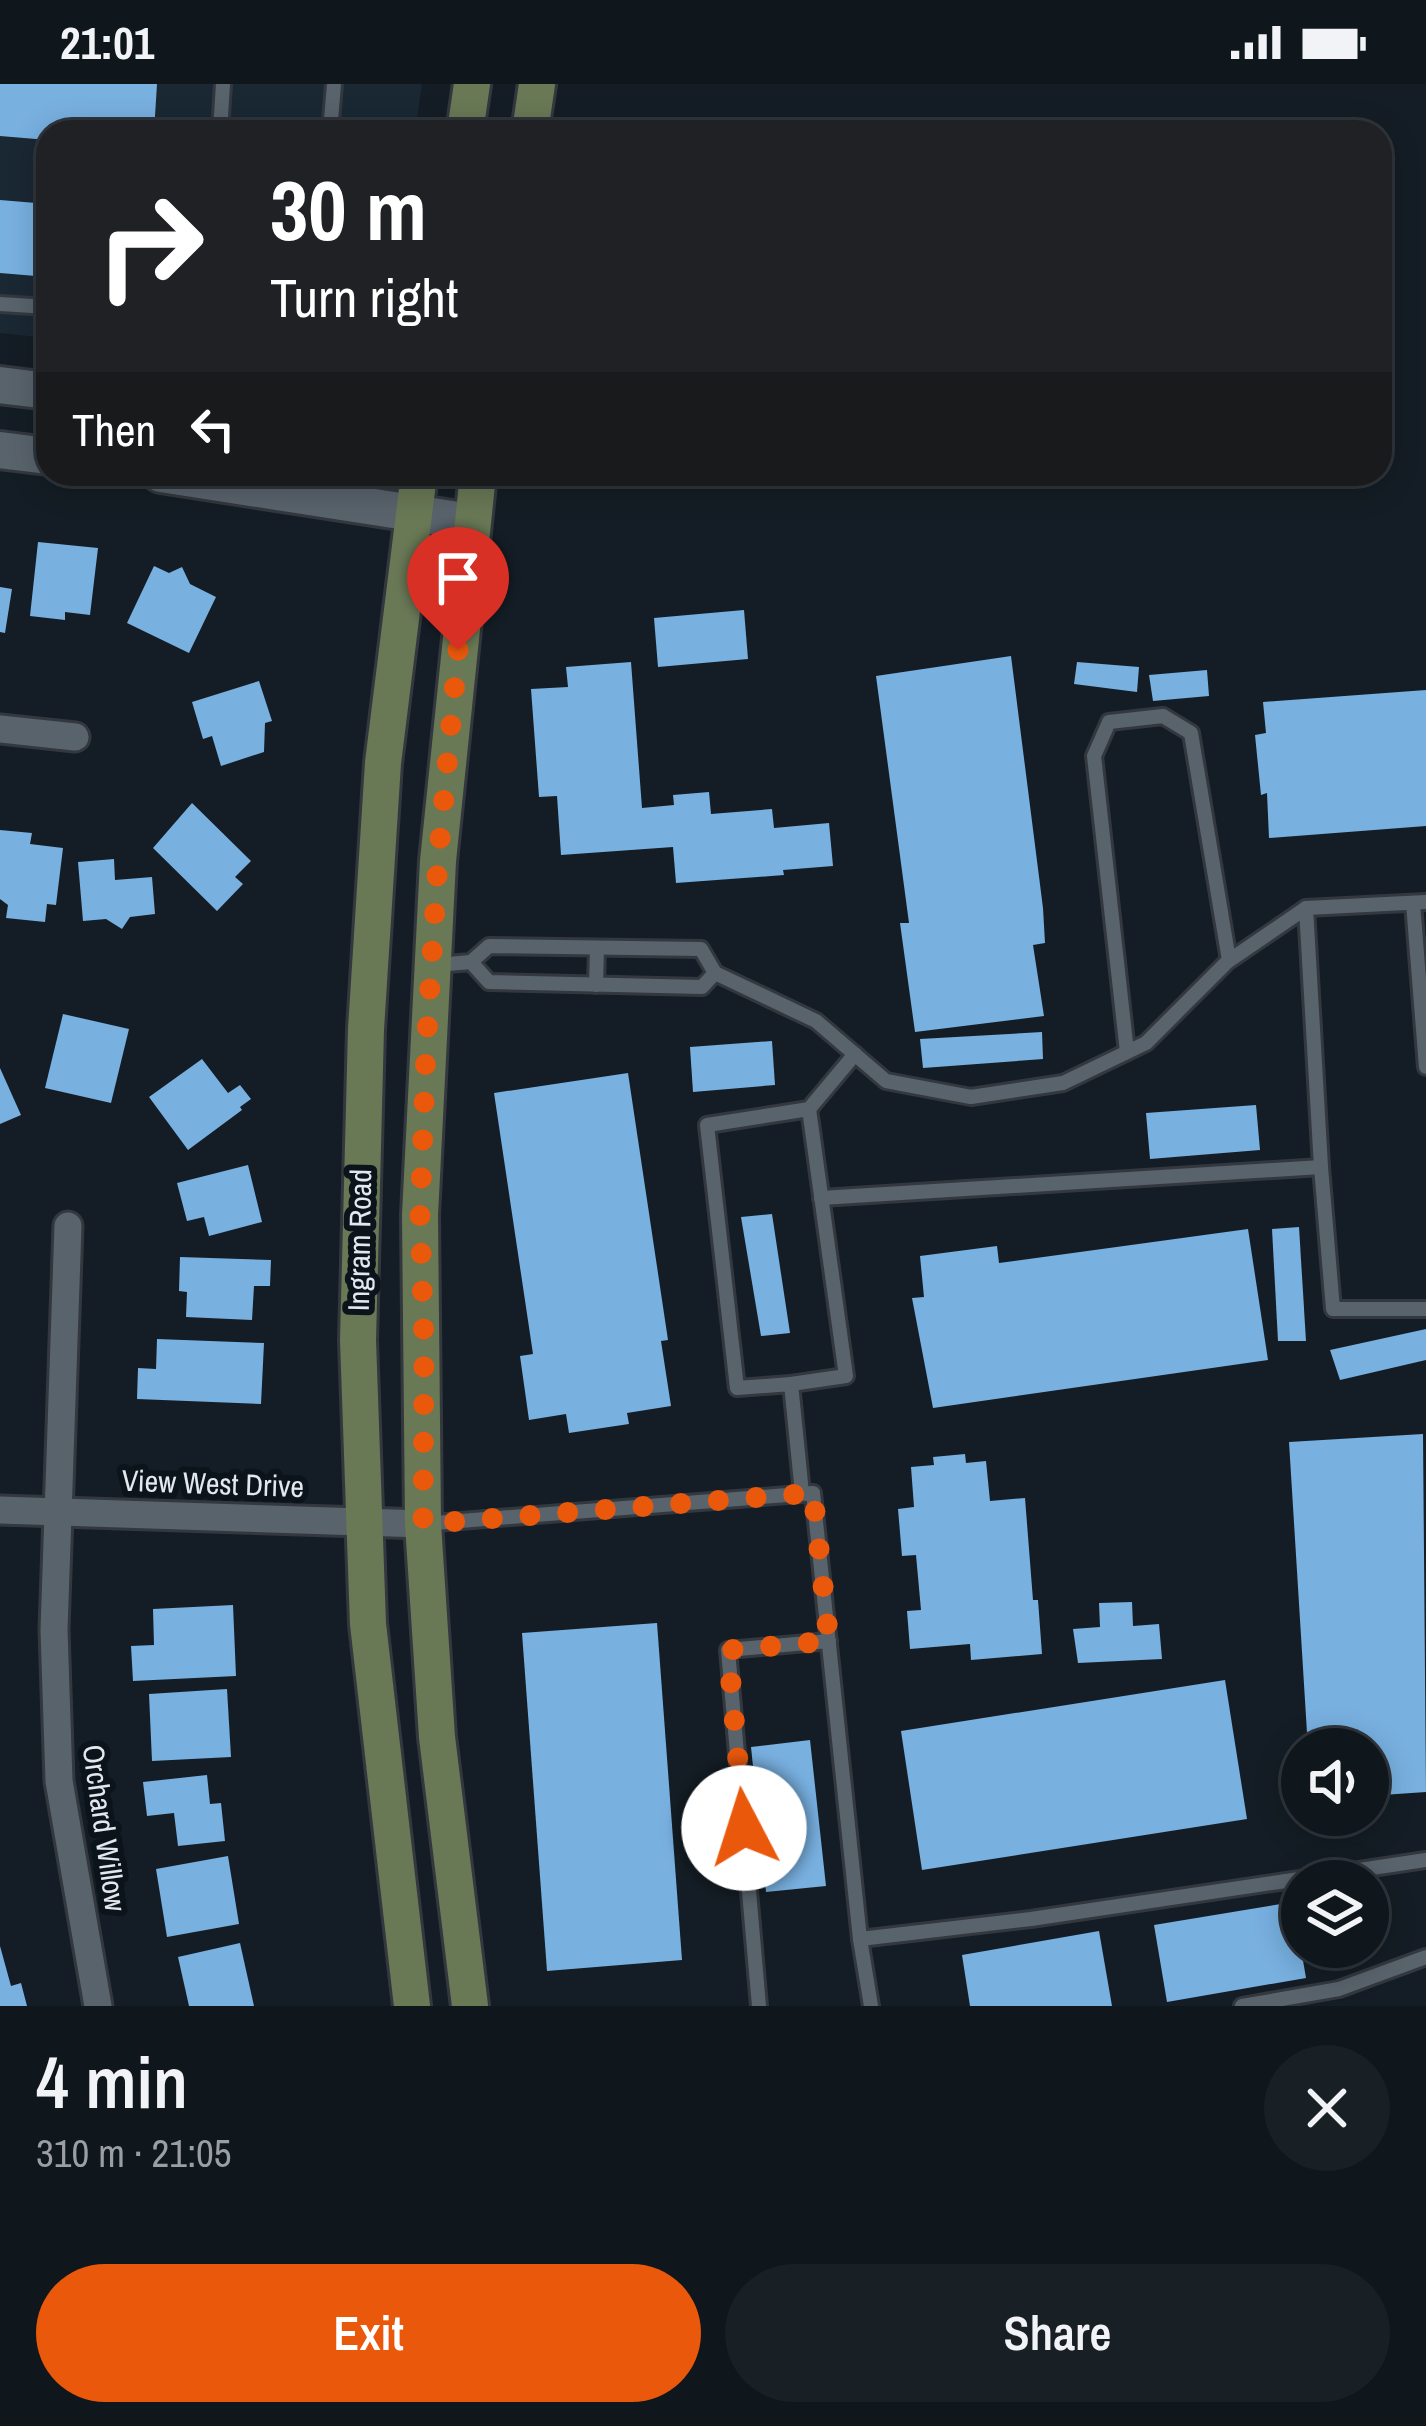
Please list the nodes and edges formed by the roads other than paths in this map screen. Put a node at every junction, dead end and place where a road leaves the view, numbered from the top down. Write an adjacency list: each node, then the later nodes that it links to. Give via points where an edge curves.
1 (223, 84): 5 (lane)
2 (334, 84): 6 (lane)
3 (472, 84): 7 (main road)
4 (537, 84): 8 (main road)
5 (221, 120)
6 (331, 120)
7 (467, 120)
8 (532, 120)
9 (0, 304): 10 (lane)
10 (36, 307)
11 (0, 385): 12 (street)
12 (36, 390)
13 (0, 450): 14 (street)
14 (36, 454)
15 (237, 486): 18 (street)
16 (418, 486): 18 (main road, Ingram Road)
17 (476, 486): 19 (main road, Ingram Road)
18 (414, 514): 19 (street); 42 (main road, Ingram Road, via 383,763 366,1029)
19 (471, 522): 27 (main road, Ingram Road)
20 (0, 729): 21 (street)
21 (75, 737)
22 (1420, 903): 23 (lane); 32 (lane)
23 (1306, 908): 25 (lane); 34 (lane)
24 (597, 948): 26 (lane, via 489,946); 28 (lane, via 701,949); 29 (lane)
25 (1228, 960): 30 (lane, via 1146,1043); 30 (lane, via 1191,734 1163,716 1109,722 1094,757)
26 (471, 962): 27 (lane); 29 (lane, via 488,982)
27 (431, 965): 43 (main road, Ingram Road, via 420,1215)
28 (715, 973): 29 (lane, via 702,987); 31 (lane, via 816,1021)
29 (596, 985)
30 (1127, 1052): 31 (lane, via 1063,1083 971,1096 886,1081)
31 (855, 1054): 33 (lane)
32 (1426, 1067)
33 (809, 1109): 35 (lane); 38 (lane, via 707,1125 736,1388)
34 (1321, 1167): 35 (lane); 37 (lane, via 1333,1309)
35 (821, 1198): 38 (lane, via 846,1376)
36 (68, 1226): 41 (street, Orchard Willow)
37 (1426, 1309)
38 (791, 1384): 39 (lane)
39 (802, 1493): 43 (lane); 44 (lane, via 813,1493)
40 (0, 1510): 41 (street, View West Drive)
41 (59, 1513): 42 (street, View West Drive); 48 (street, Orchard Willow, via 59,1780)
42 (362, 1522): 43 (street, View West Drive); 49 (main road, Ingram Road)
43 (423, 1524): 50 (main road, Ingram Road, via 441,1777)
44 (829, 1641): 46 (lane); 51 (lane, via 728,1650)
45 (1426, 1860): 46 (lane)
46 (860, 1939): 52 (lane)
47 (1426, 1957): 53 (lane, via 1339,1989)
48 (98, 2006)
49 (412, 2006)
50 (470, 2006)
51 (759, 2006)
52 (871, 2006)
53 (1242, 2006)

